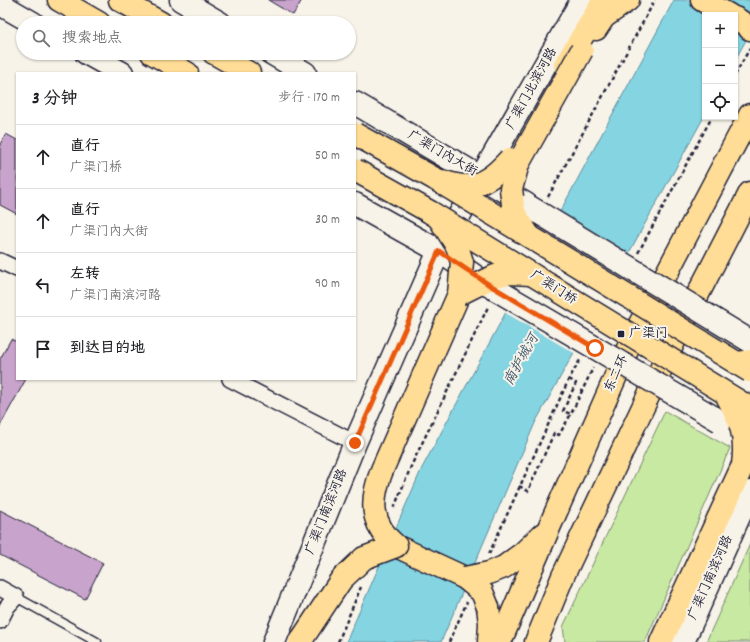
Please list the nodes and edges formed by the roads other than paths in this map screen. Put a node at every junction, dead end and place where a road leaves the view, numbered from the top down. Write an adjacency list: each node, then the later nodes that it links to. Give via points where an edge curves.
1 (59, 0): 11 (main road)
2 (120, 0): 12 (main road)
3 (181, 0): 13 (street)
4 (582, 0): 26 (street, 广渠门北滨河路)
5 (604, 0): 27 (main road, bridge, via 510,159 498,172 483,182 465,186)
6 (628, 0): 31 (main road, bridge, via 604,17 582,50 518,164 511,189 514,212)
7 (702, 0): 9 (main road)
8 (0, 4): 10 (street)
9 (724, 12)
10 (21, 16)
11 (87, 16)
12 (149, 16)
13 (208, 16)
14 (99, 60): 18 (street)
15 (164, 60): 19 (main road)
16 (226, 60): 20 (main road)
17 (283, 60): 21 (street)
18 (120, 72)
19 (185, 72)
20 (247, 72)
21 (303, 72)
22 (356, 104): 26 (street, 广渠门内大街)
23 (750, 115): 46 (main road, 东二环, via 634,337)
24 (356, 135): 27 (main road, bridge)
25 (356, 171): 30 (main road, 广渠门桥, bridge)
26 (482, 177): 32 (street, 广渠门北滨河路); 37 (street, 广渠门内大街, bridge, via 538,202)
27 (437, 180): 31 (main road, bridge)
28 (750, 193): 48 (main road, via 679,331)
29 (356, 205): 32 (street)
30 (439, 218): 35 (main road, 广渠门桥, bridge); 36 (main road, bridge, via 457,246 462,262)
31 (529, 236): 38 (main road, bridge)
32 (439, 251): 42 (street, bridge, via 489,294); 43 (street, 广渠门南滨河路)
33 (0, 261): 34 (street)
34 (16, 269)
35 (531, 274): 36 (main road, bridge, via 510,273 495,276); 40 (main road, 广渠门桥, bridge)
36 (459, 294): 47 (main road, bridge, via 377,484 374,512 379,527)
37 (750, 341)
38 (746, 365)
39 (232, 380): 43 (street)
40 (726, 394): 41 (main road, 广渠门桥, bridge); 44 (main road, bridge, via 741,423)
41 (750, 408)
42 (750, 439)
43 (355, 443): 54 (street, 广渠门南滨河路)
44 (747, 462): 60 (main road)
45 (750, 492): 61 (street, 广渠门南滨河路)
46 (548, 530): 49 (main road, bridge, via 523,553 496,562 489,573); 57 (main road, 东二环)
47 (396, 546): 49 (main road); 55 (main road, bridge, via 364,558 341,580)
48 (563, 576): 58 (main road); 59 (main road)
49 (466, 578): 56 (main road, bridge, via 482,592 478,603 490,623)
50 (0, 588): 51 (street)
51 (16, 597): 52 (street); 53 (lane)
52 (0, 621)
53 (97, 642)
54 (274, 642)
55 (300, 642)
56 (488, 642)
57 (500, 642)
58 (536, 642)
59 (553, 642)
60 (661, 642)
61 (683, 642)

